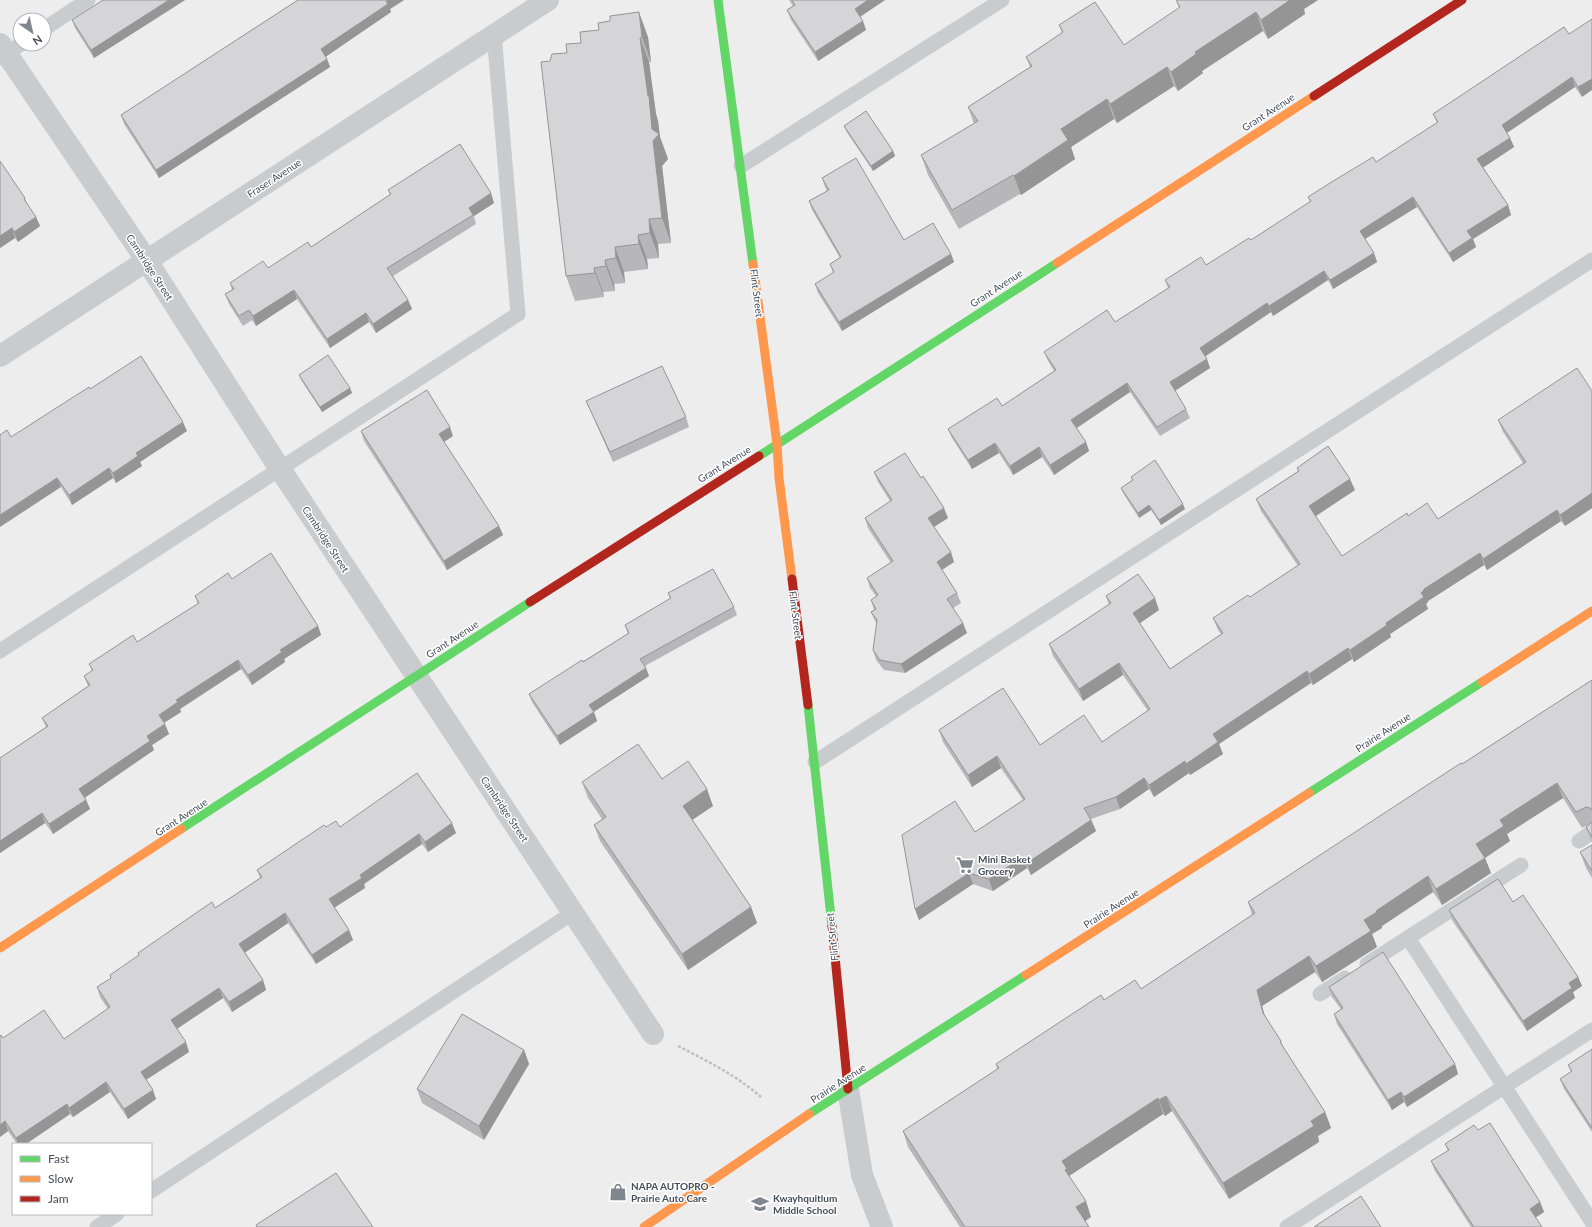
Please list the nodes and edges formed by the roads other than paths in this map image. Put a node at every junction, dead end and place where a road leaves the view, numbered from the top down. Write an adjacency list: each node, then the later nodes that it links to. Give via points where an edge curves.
1 (88, 0): 6 (lane)
2 (548, 0): 7 (street, Fraser Avenue)
3 (718, 0): 9 (street, Flint Street)
4 (1002, 0): 9 (lane)
5 (1462, 0): 13 (street, Grant Avenue)
6 (52, 24)
7 (494, 34): 11 (street, Fraser Avenue); 14 (lane, via 518,314)
8 (7, 50): 11 (street, Cambridge Street)
9 (741, 166): 13 (street, Flint Street)
10 (1592, 260): 18 (lane)
11 (147, 261): 12 (street, Fraser Avenue); 14 (street, Cambridge Street)
12 (0, 356)
13 (776, 444): 17 (street, Grant Avenue); 18 (street, Flint Street)
14 (280, 469): 16 (lane); 17 (street, Cambridge Street)
15 (1592, 611): 29 (street, Prairie Avenue)
16 (0, 651)
17 (416, 675): 22 (street, Cambridge Street); 24 (street, Grant Avenue)
18 (815, 762): 29 (street, Flint Street)
19 (1592, 832): 20 (lane)
20 (1579, 841)
21 (1521, 864): 23 (lane)
22 (574, 912): 27 (street, Cambridge Street); 30 (lane)
23 (1408, 938): 25 (lane); 28 (lane)
24 (0, 948)
25 (1320, 994)
26 (1592, 1030): 28 (lane)
27 (653, 1034)
28 (1504, 1086): 32 (lane); 36 (lane)
29 (848, 1090): 34 (street, Prairie Avenue); 35 (street, Flint Street, via 862,1175)
30 (152, 1190)
31 (115, 1215): 33 (lane)
32 (1592, 1222)
33 (97, 1227)
34 (644, 1227)
35 (882, 1227)
36 (1287, 1227)

